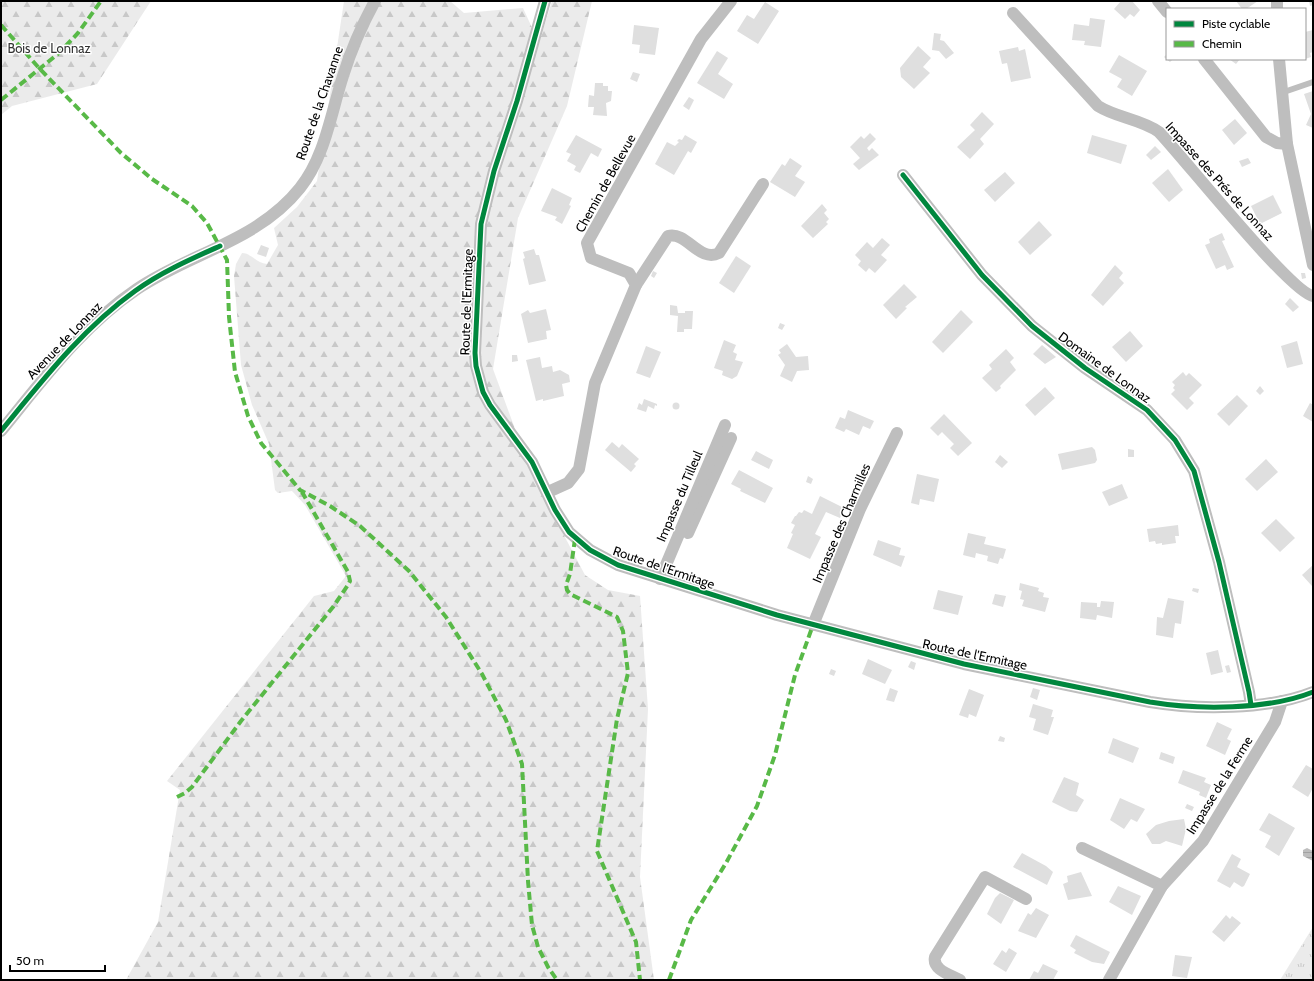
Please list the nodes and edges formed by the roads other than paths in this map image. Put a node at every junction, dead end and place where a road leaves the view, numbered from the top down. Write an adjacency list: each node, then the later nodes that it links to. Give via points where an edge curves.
1 (376, 1): 15 (street, Route de la Chavanne, via 349,56 319,154 308,177 270,218 246,234)
2 (545, 1): 23 (street, Route de l'Ermitage, via 481,224 475,353 483,392 532,462)
3 (731, 1): 17 (street, Chemin de Bellevue, via 701,39 587,243 591,258 629,273)
4 (1158, 1): 5 (street)
5 (1166, 11)
6 (1013, 13): 18 (street, Impasse des Prés de Lonnaz, via 1098,106 1113,114 1146,124 1159,132 1258,245 1301,290)
7 (1205, 60): 11 (street, via 1266,137 1277,143)
8 (1279, 60): 10 (street)
9 (1313, 82): 10 (lane)
10 (1281, 92): 11 (street)
11 (1286, 144): 14 (street)
12 (903, 175): 28 (street, Domaine de Lonnaz, via 982,275 1032,326 1084,368 1147,410 1176,440 1194,471 1250,692)
13 (763, 184): 17 (street, via 718,253 705,254 679,237 668,236)
14 (1311, 244): 16 (street)
15 (220, 246): 20 (street, Avenue de Lonnaz, via 155,277 116,305 64,355)
16 (1313, 265)
17 (636, 284): 23 (street, via 594,383 579,469 568,483)
18 (1313, 296)
19 (724, 425): 24 (street, Impasse du Tilleul)
20 (1, 431)
21 (897, 434): 25 (street, Impasse des Charmilles, via 860,509)
22 (730, 438): 24 (street)
23 (548, 492): 24 (street, Route de l'Ermitage, via 564,525 582,545 606,560)
24 (664, 580): 25 (street, Route de l'Ermitage)
25 (813, 625): 28 (street, Route de l'Ermitage, via 964,664 1150,702 1191,706)
26 (1313, 692): 27 (street, Route de l'Ermitage)
27 (1282, 701): 28 (street, Route de l'Ermitage); 30 (street, Impasse de la Ferme, via 1275,722 1202,841)
28 (1251, 705)
29 (1082, 848): 30 (street)
30 (1162, 886): 33 (street, Impasse de la Ferme)
31 (1026, 899): 32 (street, via 985,877 934,960 937,967)
32 (960, 980)
33 (1109, 980)

